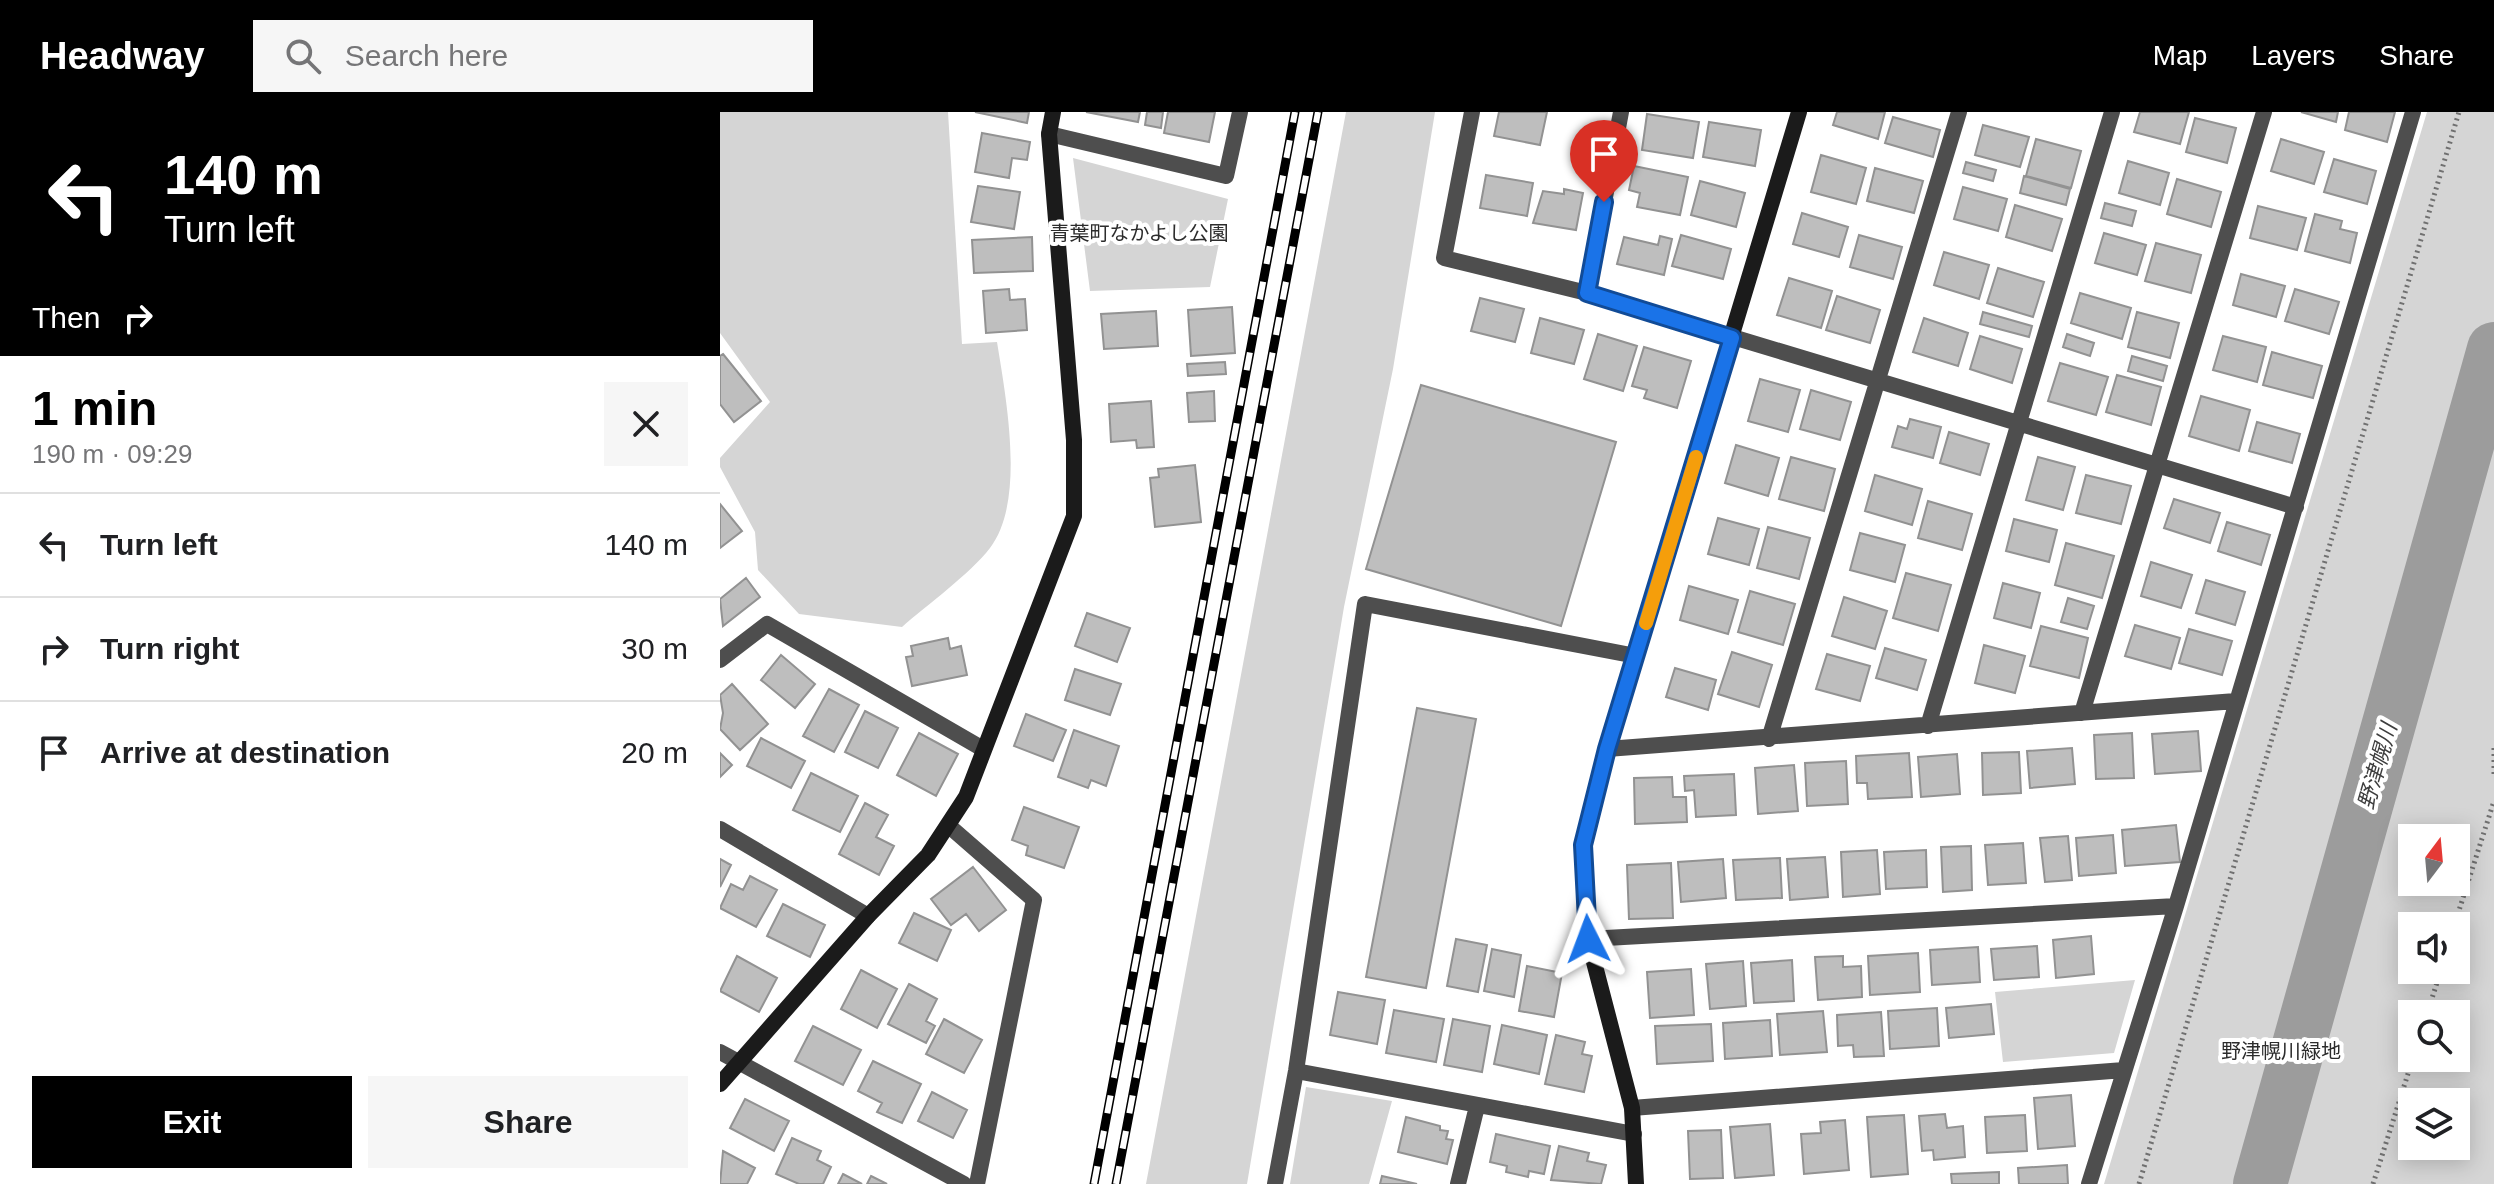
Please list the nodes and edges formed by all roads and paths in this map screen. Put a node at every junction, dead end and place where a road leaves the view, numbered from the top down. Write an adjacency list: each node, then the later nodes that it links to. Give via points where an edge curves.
1 (1053, 112): 11 (street)
2 (1240, 112): 11 (street, via 1226,176)
3 (1472, 112): 12 (street, via 1444,258)
4 (1621, 112): 12 (street)
5 (1799, 112): 13 (street)
6 (1959, 112): 14 (street)
7 (2112, 112): 15 (street)
8 (2264, 112): 16 (street)
9 (2413, 112): 17 (street)
10 (2459, 112): 50 (path)
11 (1049, 134): 25 (street, via 1074,440 1074,516)
12 (1587, 293): 13 (street)
13 (1732, 338): 14 (street); 18 (street)
14 (1877, 381): 15 (street); 23 (street)
15 (2019, 426): 16 (street); 22 (street)
16 (2159, 466): 17 (street); 21 (street)
17 (2296, 507): 20 (street)
18 (1636, 656): 26 (street); 38 (street, via 1365,604)
19 (720, 660): 25 (street, via 767,624)
20 (2236, 701): 21 (street); 31 (street)
21 (2082, 713): 22 (street)
22 (1928, 726): 23 (street)
23 (1769, 739): 26 (street)
24 (2494, 748): 27 (path)
25 (983, 749): 29 (street)
26 (1607, 749): 34 (street, via 1583,845)
27 (2494, 775)
28 (2494, 801): 32 (path)
29 (949, 826): 33 (street); 45 (street, via 1034,900)
30 (720, 829): 33 (street)
31 (2176, 906): 34 (street); 37 (street)
32 (2458, 912)
33 (868, 916): 36 (street)
34 (1588, 939): 42 (street)
35 (720, 1052): 36 (street)
36 (739, 1063): 40 (street); 44 (street)
37 (2124, 1070): 42 (street); 49 (street)
38 (1296, 1071): 41 (street); 46 (street)
39 (2409, 1072): 51 (path)
40 (720, 1084)
41 (1477, 1106): 43 (street); 47 (street)
42 (1632, 1108): 43 (street)
43 (1634, 1134): 48 (street)
44 (964, 1184)
45 (977, 1184)
46 (1275, 1184)
47 (1458, 1184)
48 (1636, 1184)
49 (2089, 1184)
50 (2139, 1184)
51 (2373, 1184)

